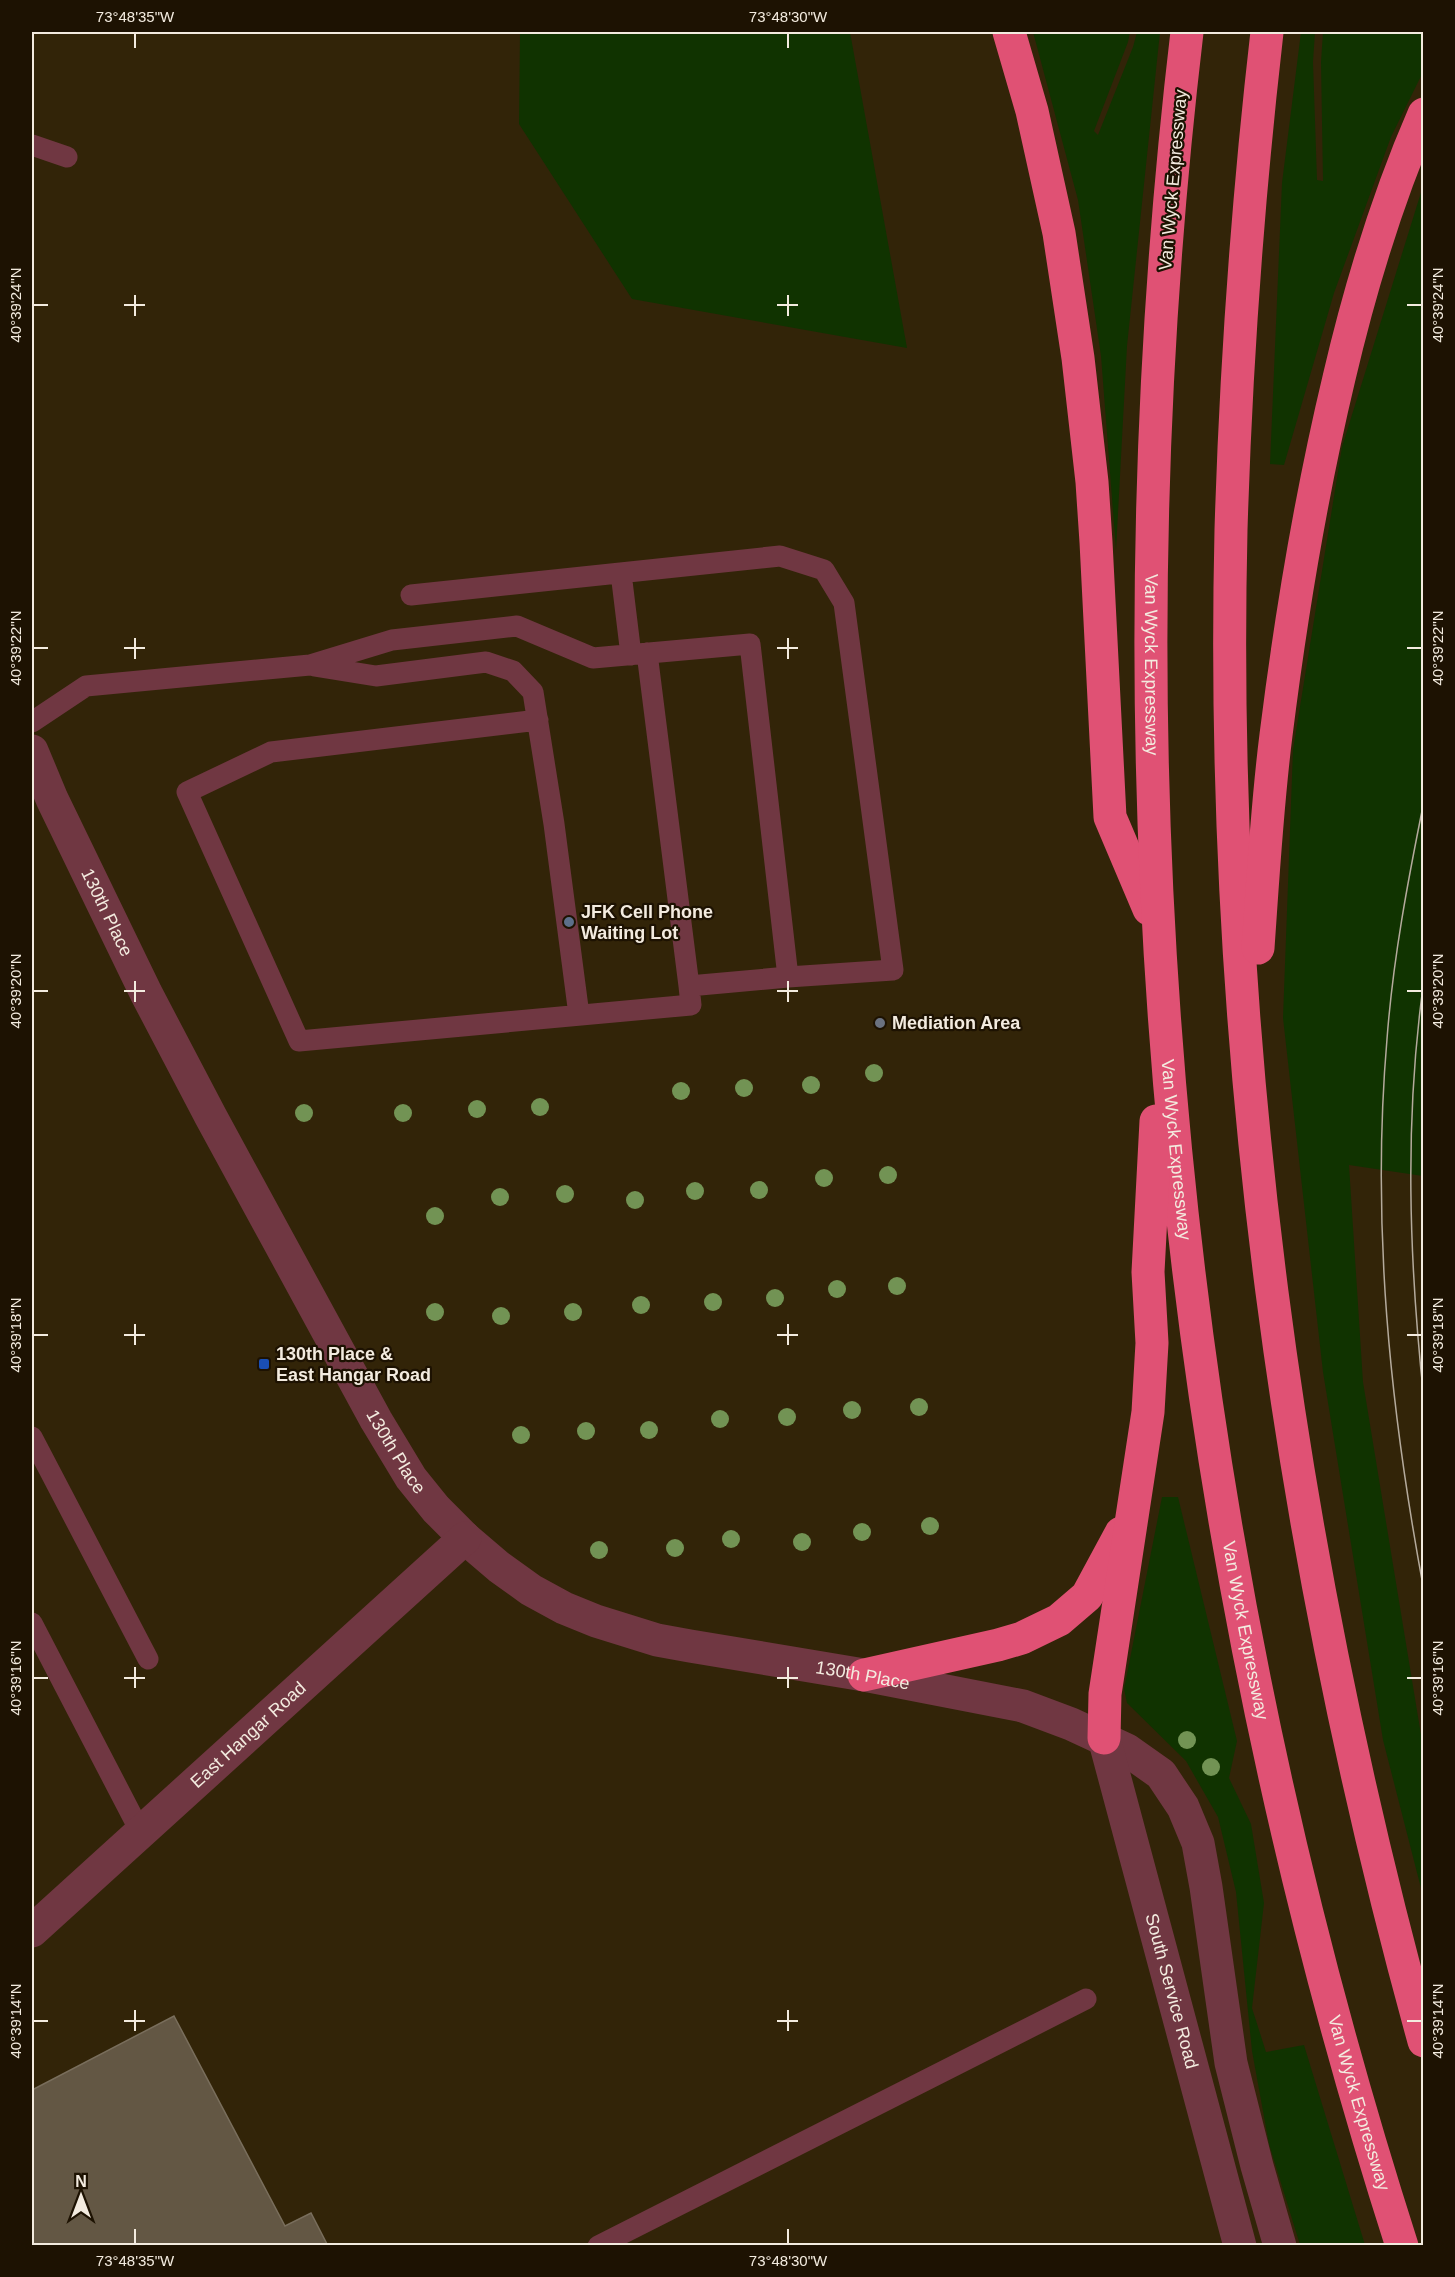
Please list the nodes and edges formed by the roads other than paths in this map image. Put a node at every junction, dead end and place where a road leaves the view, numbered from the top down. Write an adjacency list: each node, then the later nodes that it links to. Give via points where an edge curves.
1 (1009, 32): 14 (highway, via 1032,111 1059,233 1078,358 1095,532 1110,817)
2 (1187, 32): 14 (highway, Van Wyck Expressway, via 1162,298 1151,521 1150,724)
3 (1267, 32): 19 (highway, via 1244,264 1231,530 1231,732)
4 (1424, 114): 19 (highway, via 1364,284 1310,511 1276,736)
5 (32, 145): 6 (lane)
6 (67, 157)
7 (621, 573): 8 (lane); 9 (lane); 15 (lane, via 780,556 824,570 844,603 893,970)
8 (411, 595)
9 (639, 654): 10 (lane, via 593,658 517,626 392,640); 15 (lane, via 750,644); 16 (lane)
10 (310, 665): 11 (lane, via 376,676 486,662 513,671 532,692); 12 (lane, via 86,686)
11 (538, 720): 18 (lane); 18 (lane, via 271,752 187,792 299,1041)
12 (32, 722)
13 (32, 751): 22 (street, 130th Place, via 146,993 371,1409 411,1478)
14 (1158, 930): 17 (highway, Van Wyck Expressway)
15 (788, 977): 16 (lane)
16 (689, 986): 18 (lane, via 691,1005)
17 (1162, 996): 21 (highway, via 1148,1272 1152,1343 1148,1412); 34 (highway, Van Wyck Expressway, via 1196,1332 1252,1666 1312,1930 1346,2061)
18 (579, 1015)
19 (1248, 1069): 30 (highway, via 1286,1393 1321,1603 1378,1869)
20 (32, 1437): 24 (lane)
21 (1132, 1510): 25 (highway, via 1088,1596 1059,1620 1014,1641); 26 (highway, via 1105,1694)
22 (465, 1538): 25 (street, 130th Place, via 531,1590 596,1621 657,1640); 27 (street, East Hangar Road)
23 (32, 1623): 27 (lane)
24 (148, 1659)
25 (864, 1675): 26 (street, 130th Place, via 1023,1706)
26 (1104, 1738): 32 (street, South Service Road); 33 (street, 130th Place, via 1161,1774 1183,1807 1198,1843 1231,2063)
27 (140, 1831): 28 (street, East Hangar Road)
28 (32, 1931)
29 (1086, 1999): 31 (lane)
30 (1424, 2041)
31 (598, 2246)
32 (1240, 2246)
33 (1280, 2246)
34 (1402, 2246)

